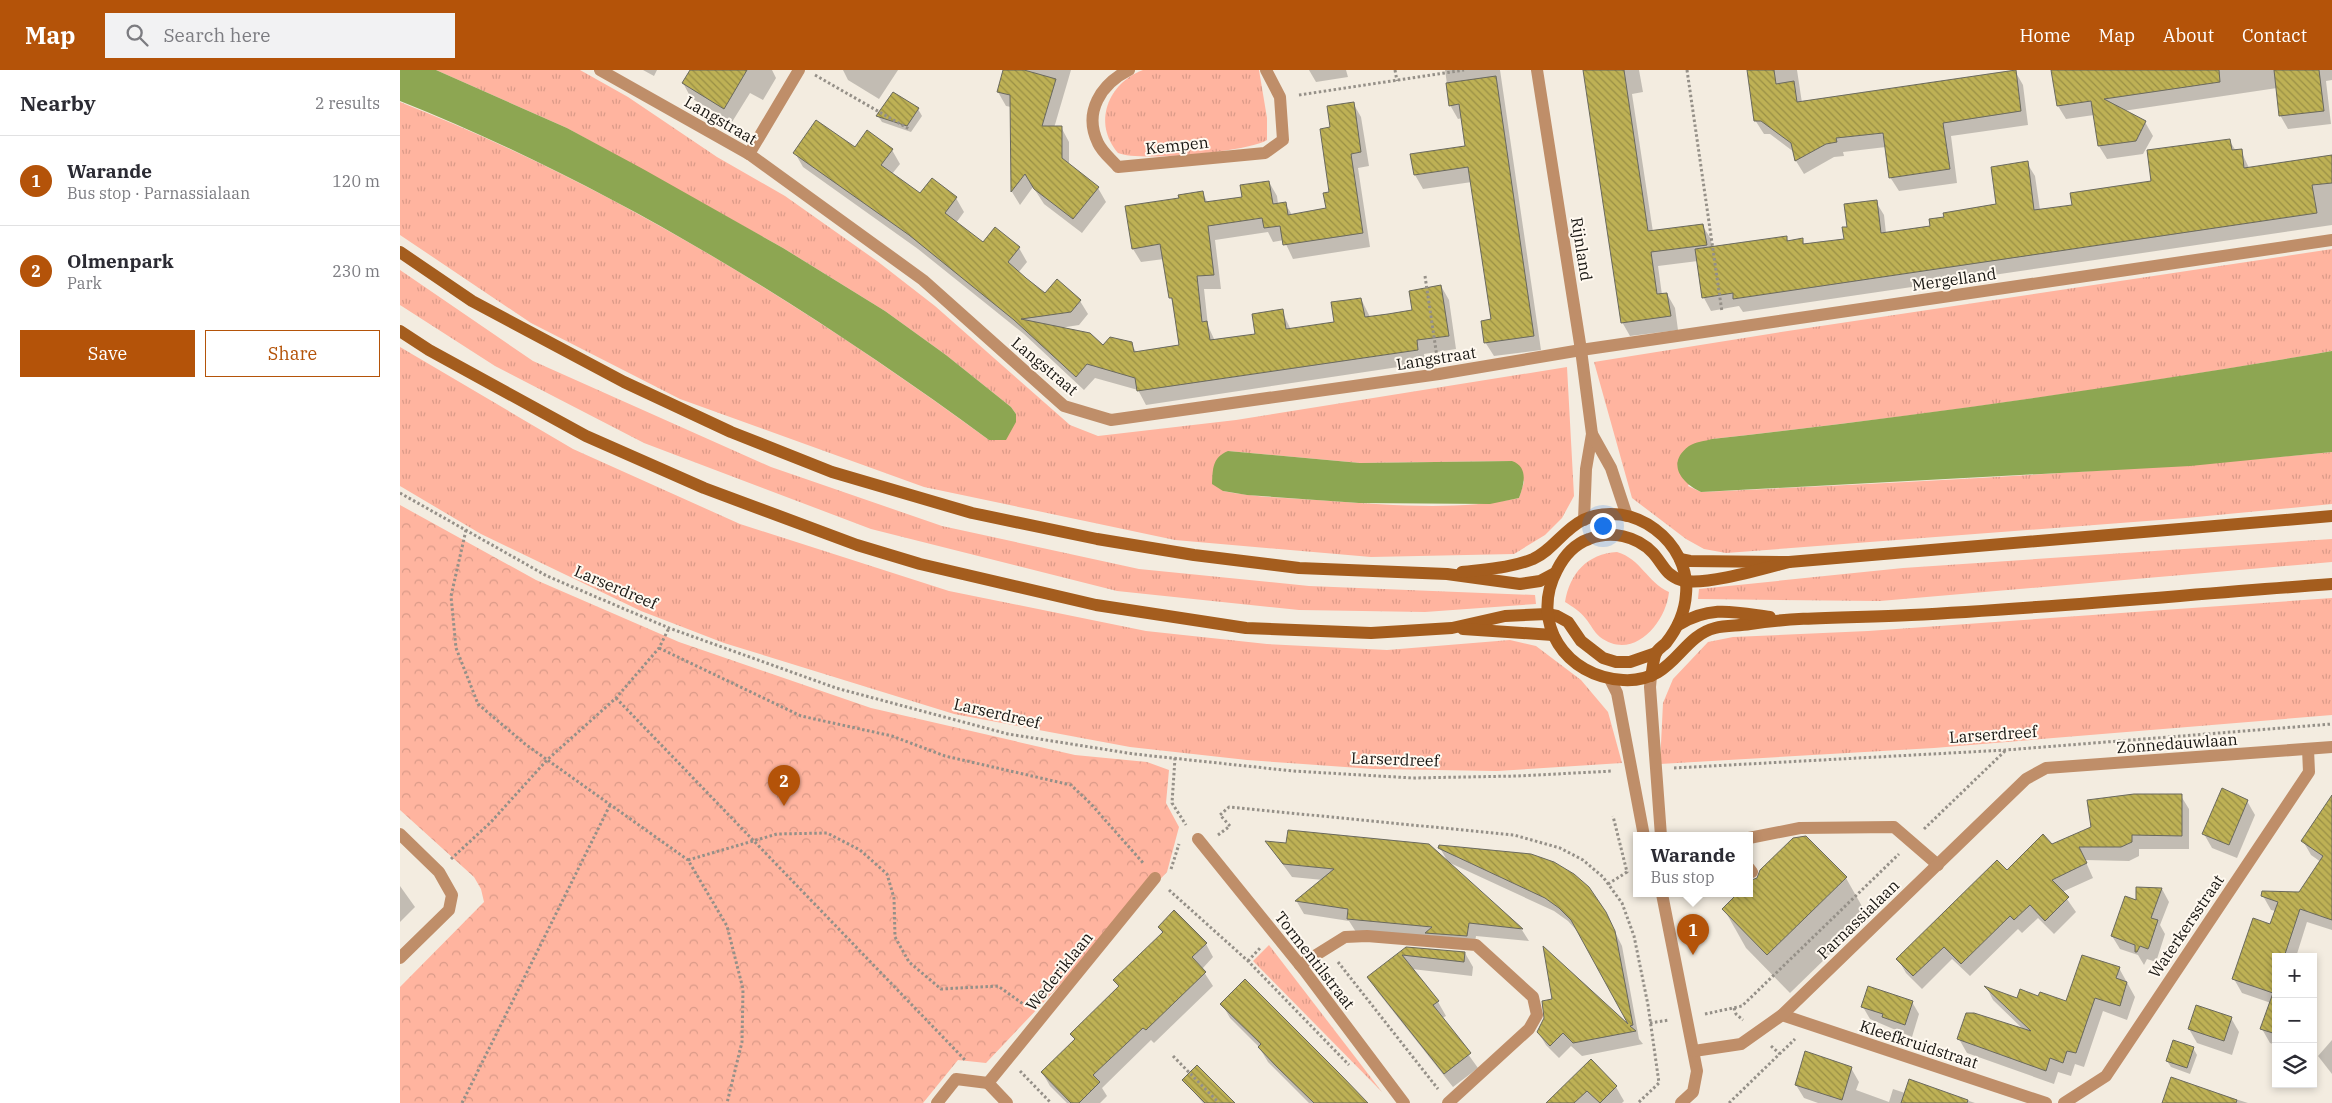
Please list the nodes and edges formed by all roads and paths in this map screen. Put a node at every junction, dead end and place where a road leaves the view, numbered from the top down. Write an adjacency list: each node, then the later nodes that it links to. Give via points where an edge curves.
1 (600, 70): 13 (street, Langstraat)
2 (799, 70): 13 (street)
3 (806, 70): 12 (path)
4 (1129, 70): 11 (street, Kempen, via 1114,78 1099,94 1091,120 1098,145 1118,167 1265,153 1284,140)
5 (1266, 70): 11 (street, Kempen)
6 (1396, 70): 10 (path)
7 (1464, 70): 10 (path)
8 (1537, 70): 19 (street, Rijnland)
9 (1686, 70): 17 (path)
10 (1397, 80): 11 (path)
11 (1280, 97)
12 (909, 129)
13 (749, 154): 20 (street, Langstraat, via 923,280 1064,406 1110,420)
14 (2332, 240): 17 (street, Mergelland)
15 (400, 252): 31 (main road, via 472,301 624,382 731,432 832,472 972,514 1194,555 1299,568)
16 (1425, 276): 20 (path)
17 (1725, 330): 19 (street, Mergelland)
18 (400, 331): 38 (main road, via 586,436 704,488 920,564 1096,605 1246,628 1372,633)
19 (1581, 350): 20 (street, Langstraat); 21 (street, Rijnland)
20 (1439, 374)
21 (1592, 434): 23 (street, Rijnland, via 1611,468); 25 (street, Rijnland, via 1586,469)
22 (401, 495): 26 (path, Larserdreef)
23 (1627, 516): 25 (main road); 28 (main road, via 1661,534)
24 (2332, 516): 29 (main road)
25 (1584, 520): 27 (main road); 31 (main road, via 1545,553 1516,565)
26 (466, 530): 37 (path, Larserdreef, via 547,576); 50 (path, via 451,596 456,648 478,704)
27 (1580, 543): 30 (main road); 32 (main road, via 1612,534 1634,540 1652,552 1664,571)
28 (1680, 559): 29 (main road); 32 (main road)
29 (1789, 562): 32 (main road, via 1737,576)
30 (1555, 573): 31 (main road, via 1540,581 1520,584); 34 (main road, via 1549,592)
31 (1447, 574)
32 (1687, 581): 36 (main road, via 1684,611)
33 (2332, 584): 35 (main road, via 1912,615)
34 (1548, 614): 38 (main road, via 1505,616); 39 (main road); 41 (main road, via 1568,622 1581,641 1603,658 1630,662)
35 (1784, 619): 36 (main road, via 1717,611 1695,615); 42 (main road, via 1700,633 1674,662)
36 (1678, 625): 41 (main road)
37 (669, 628): 40 (path); 49 (path, Larserdreef, via 836,688 1008,734)
38 (1452, 628): 39 (main road)
39 (1553, 635): 43 (main road, via 1560,648 1582,669)
40 (659, 648): 44 (path); 68 (path, via 802,716 892,736 945,756 1071,785)
41 (1656, 653): 42 (main road)
42 (1651, 676): 43 (main road, via 1631,681); 51 (street)
43 (1610, 679): 52 (street, via 1616,693)
44 (616, 698): 50 (path); 61 (path)
45 (2332, 724): 47 (path, Larserdreef)
46 (2332, 747): 48 (street, Zonnedauwlaan)
47 (2006, 750): 51 (path, Larserdreef); 64 (path)
48 (2308, 750): 53 (street, Zonnedauwlaan, via 2046,768); 96 (street, Waterkersstraat, via 2309,772 2106,1076)
49 (1175, 758): 52 (path, Larserdreef, via 1294,771 1413,778); 56 (path, via 1172,803 1188,826)
50 (547, 760): 54 (path); 65 (path, via 491,822)
51 (1656, 769): 58 (street)
52 (1631, 770): 57 (street)
53 (2026, 779): 67 (street, Parnassialaan)
54 (610, 805): 66 (path); 84 (path)
55 (1614, 816): 69 (path, via 1626,872)
56 (1182, 832)
57 (1643, 832)
58 (1661, 832)
59 (400, 834): 72 (street, via 440,872 452,895 449,910)
60 (1753, 837): 64 (street, via 1800,828 1894,827)
61 (753, 841): 66 (path); 76 (path, via 777,834 827,833 860,850 887,874 894,898 895,937 909,962 941,989 998,986); 83 (path)
62 (1180, 841): 68 (path, via 1169,877)
63 (1201, 842): 69 (path, via 1230,826 1220,815 1229,807 1322,815 1514,835 1560,848 1583,860); 73 (street, Tormentilstraat)
64 (1911, 842): 67 (street); 75 (path, via 1742,1006)
65 (452, 859)
66 (688, 860): 85 (path, via 726,926 743,989 742,1042)
67 (1938, 865): 74 (street, Parnassialaan)
68 (1159, 882): 76 (street, Wederiklaan); 82 (path, via 1248,961)
69 (1608, 884): 77 (path, via 1622,903 1634,936)
70 (1663, 897): 75 (street)
71 (1328, 948): 73 (street); 91 (path); 91 (street, via 1345,937 1367,936 1476,945 1533,997 1537,1015 1529,1029)
72 (400, 958)
73 (1300, 965): 90 (street, Tormentilstraat)
74 (1782, 1015): 78 (street, Kleefkruidstraat); 79 (street, Parnassialaan, via 1741,1044)
75 (1687, 1017): 77 (path); 79 (street)
76 (1042, 1018): 81 (street, Wederiklaan)
77 (1650, 1023): 92 (path, via 1659,1083)
78 (1810, 1025): 94 (path); 95 (street, Kleefkruidstraat)
79 (1694, 1051): 93 (street, via 1696,1081 1692,1092)
80 (1173, 1056): 89 (path)
81 (1008, 1059): 83 (street, Wederiklaan); 88 (path)
82 (1352, 1067)
83 (988, 1083): 86 (street, via 956,1079); 87 (street)
84 (462, 1103)
85 (727, 1103)
86 (937, 1103)
87 (1007, 1103)
88 (1051, 1103)
89 (1219, 1103)
90 (1404, 1103)
91 (1449, 1103)
92 (1638, 1103)
93 (1682, 1103)
94 (1729, 1103)
95 (2046, 1103)
96 (2064, 1103)

